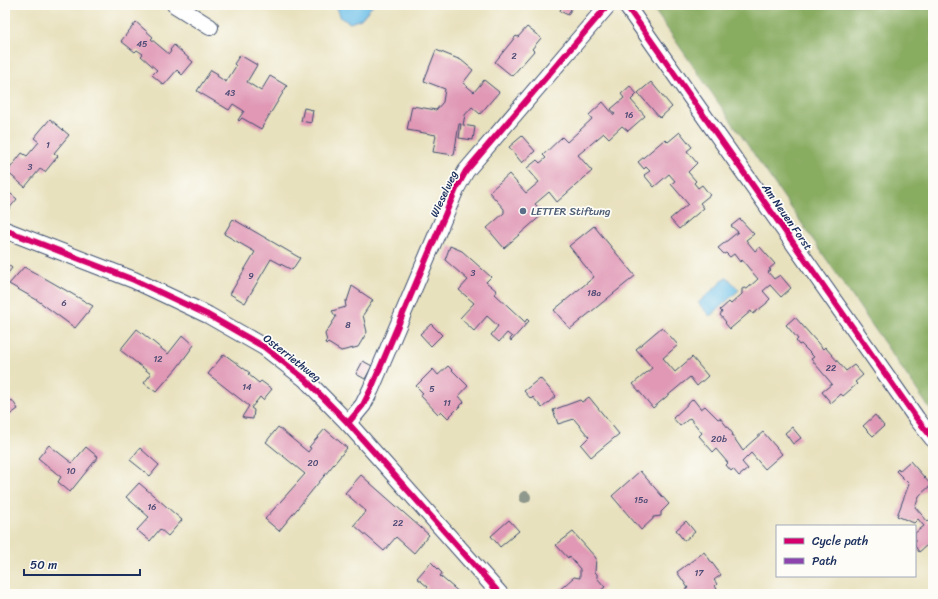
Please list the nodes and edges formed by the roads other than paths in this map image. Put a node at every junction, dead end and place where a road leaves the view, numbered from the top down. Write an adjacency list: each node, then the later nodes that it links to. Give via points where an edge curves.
1 (175, 5): 4 (street)
2 (608, 5): 6 (street, Wieselweg, via 466,171 371,388 363,405)
3 (626, 5): 7 (street, Am Neuen Forst, via 917,420)
4 (210, 27)
5 (5, 230): 6 (street, Osterriethweg, via 134,280 208,315 264,347 305,379)
6 (348, 423): 8 (street, Osterriethweg)
7 (933, 439)
8 (500, 594)

